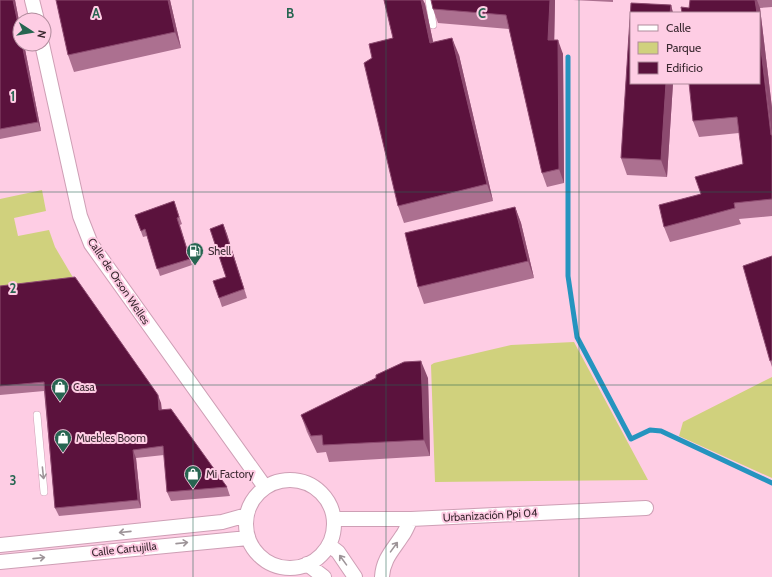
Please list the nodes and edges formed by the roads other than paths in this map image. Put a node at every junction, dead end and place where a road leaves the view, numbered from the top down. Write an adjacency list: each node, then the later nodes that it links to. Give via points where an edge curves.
1 (32, 0): 3 (street)
2 (429, 0): 4 (lane)
3 (35, 12)
4 (434, 25)
5 (44, 52): 7 (street, Calle de Orson Welles, via 80,216 92,244)
6 (37, 415): 8 (lane, one-way to 8)
7 (265, 487): 10 (street, via 253,499); 11 (street, via 294,479 313,486 328,500)
8 (44, 492)
9 (646, 508): 12 (street, Urbanización Ppi 04)
10 (247, 515): 13 (street); 14 (street, Calle Cartujilla, one-way to 14, via 222,522)
11 (334, 519): 12 (street, Urbanización Ppi 04); 15 (street, via 334,533)
12 (411, 519): 20 (street, one-way to 12, via 385,560)
13 (248, 538): 16 (street, Calle Cartujilla, one-way to 13); 17 (street, via 259,556 277,566 298,567)
14 (0, 545)
15 (329, 545): 17 (street, via 320,556); 19 (street, one-way to 15, via 338,552)
16 (0, 562)
17 (308, 564): 18 (street)
18 (324, 577)
19 (355, 577)
20 (382, 577)

